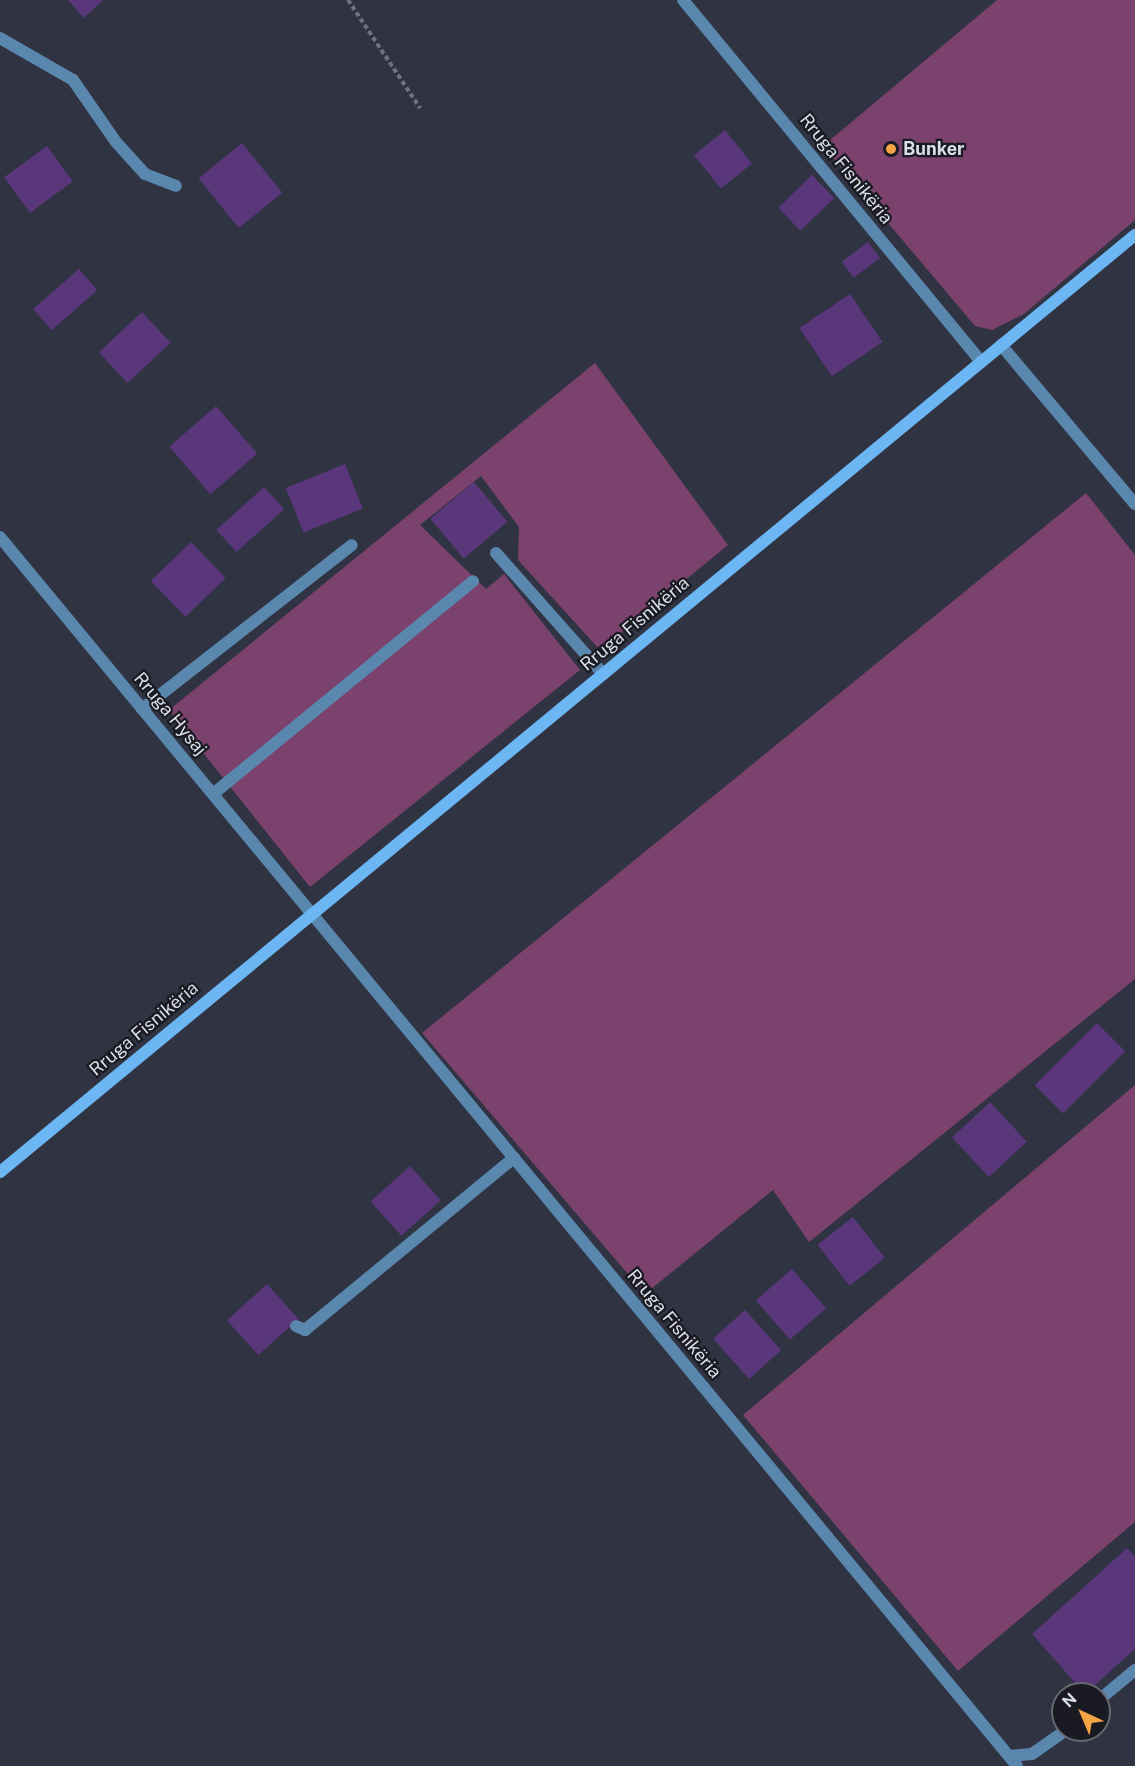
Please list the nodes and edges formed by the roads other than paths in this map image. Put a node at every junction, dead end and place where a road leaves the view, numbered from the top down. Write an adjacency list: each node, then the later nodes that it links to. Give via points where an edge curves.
1 (683, 0): 6 (street, Rruga Fisnikëria)
2 (0, 38): 3 (street, via 73,80 138,166)
3 (176, 186)
4 (1135, 235): 5 (street, Rruga Fisnikëria)
5 (1001, 345): 6 (street, Rruga Fisnikëria); 7 (street)
6 (981, 361): 12 (street, Rruga Fisnikëria)
7 (1135, 504)
8 (0, 537): 13 (street, Rruga Hysaj)
9 (352, 546): 13 (street)
10 (496, 553): 12 (street)
11 (472, 581): 14 (street)
12 (603, 674): 15 (street, Rruga Fisnikëria)
13 (142, 709): 14 (street, Rruga Hysaj)
14 (213, 794): 15 (street, Rruga Hysaj)
15 (312, 914): 16 (street, Rruga Fisnikëria); 17 (street, Rruga Fisnikëria)
16 (514, 1158): 18 (street, via 305,1330); 22 (street, Rruga Fisnikëria)
17 (0, 1172)
18 (296, 1326)
19 (1135, 1670): 20 (street)
20 (1111, 1690)
21 (1051, 1741): 22 (street, via 1032,1754)
22 (1009, 1756): 23 (street, Rruga Fisnikëria)
23 (1017, 1766)

